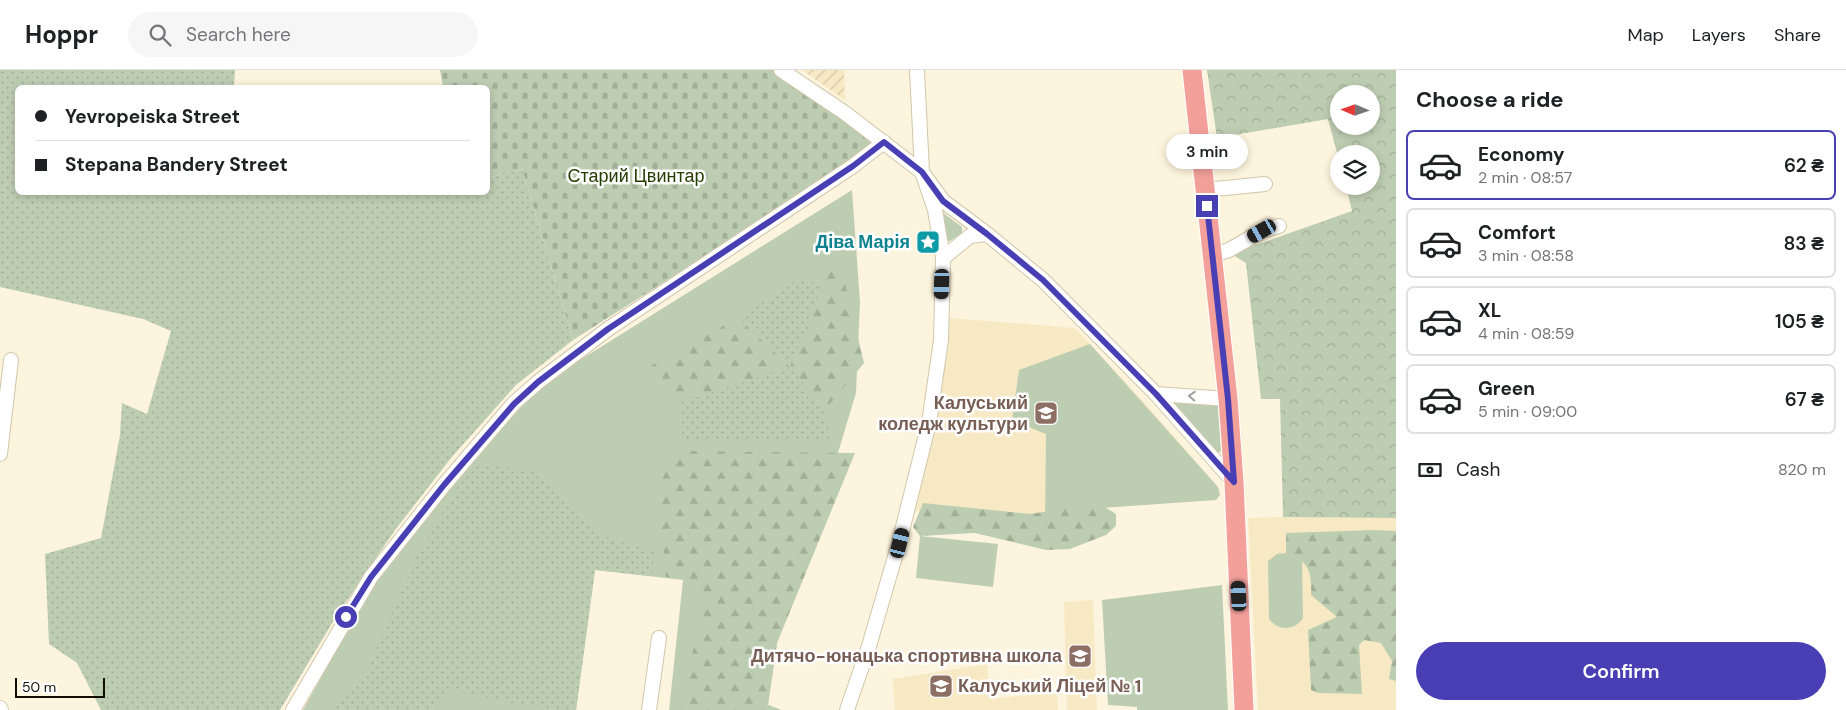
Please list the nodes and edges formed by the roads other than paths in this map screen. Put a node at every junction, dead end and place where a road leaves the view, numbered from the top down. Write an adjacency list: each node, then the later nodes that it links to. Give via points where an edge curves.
1 (781, 70): 4 (street)
2 (918, 70): 5 (street)
3 (1192, 70): 7 (main road)
4 (884, 142): 5 (street); 18 (street, via 608,329 514,404 371,577)
5 (922, 172): 9 (street, via 943,201); 11 (street, via 935,210)
6 (1265, 184): 7 (street)
7 (1205, 190): 10 (main road)
8 (1279, 226): 10 (street)
9 (987, 234): 11 (street, via 970,236); 13 (street, via 1043,280)
10 (1212, 255): 14 (main road)
11 (943, 258): 20 (street, via 941,340 929,424 900,543)
12 (11, 360): 15 (street)
13 (1156, 394): 14 (street, one-way to 13); 16 (street)
14 (1228, 399): 16 (main road)
15 (0, 454)
16 (1234, 482): 21 (main road)
17 (659, 638): 19 (street)
18 (293, 710)
19 (649, 710)
20 (847, 710)
21 (1244, 710)

